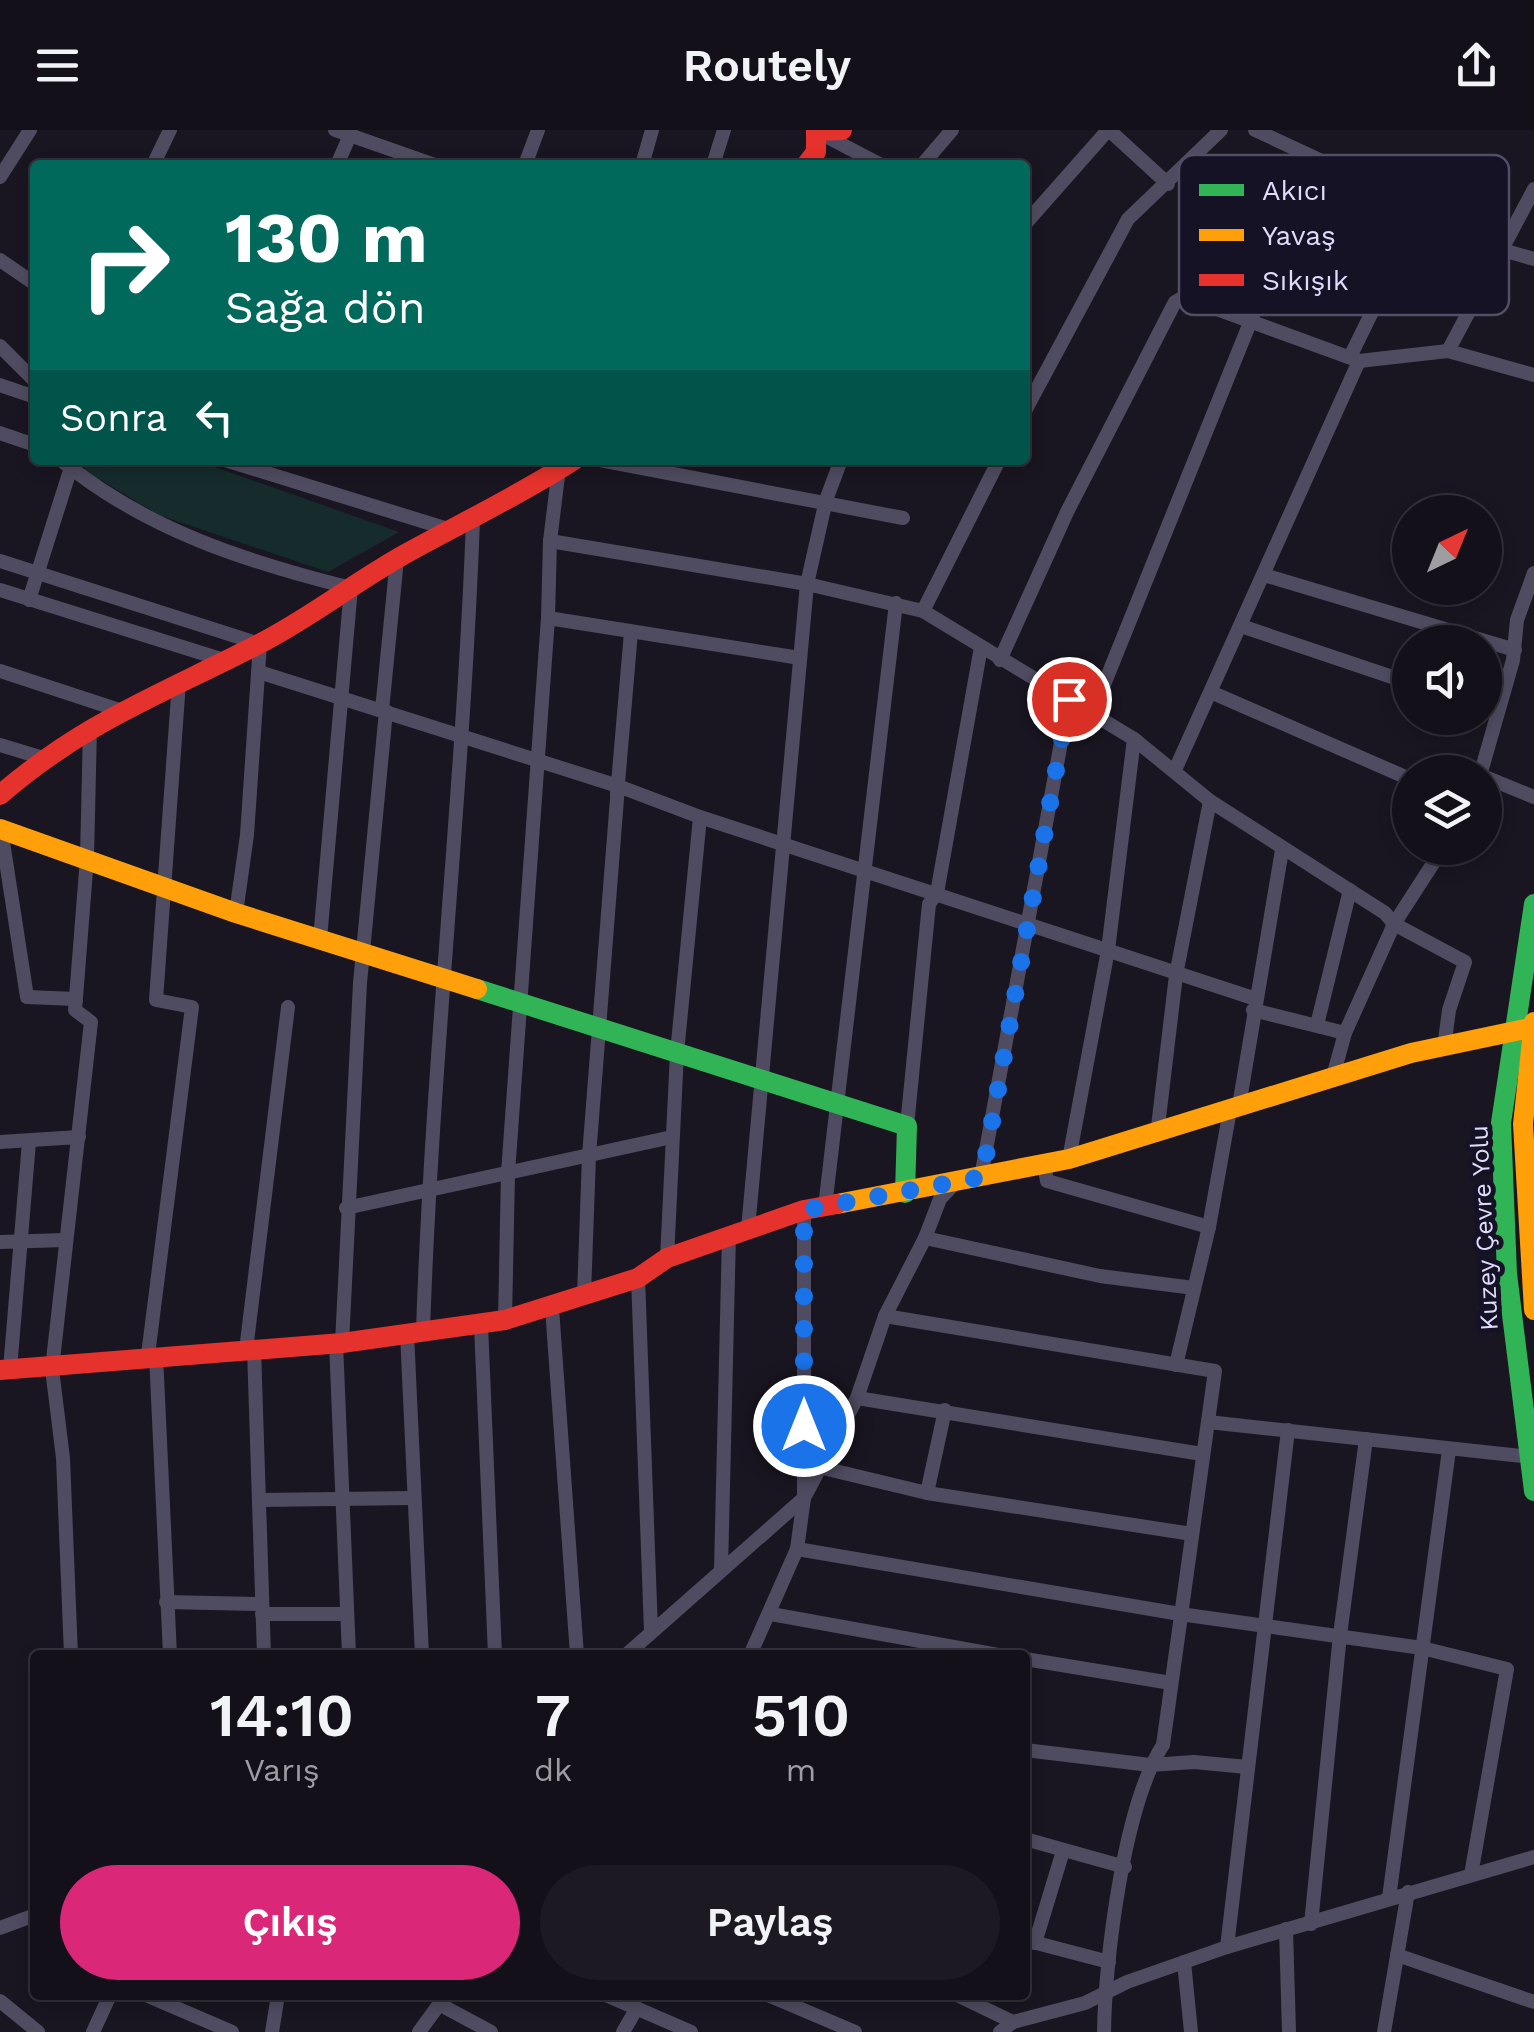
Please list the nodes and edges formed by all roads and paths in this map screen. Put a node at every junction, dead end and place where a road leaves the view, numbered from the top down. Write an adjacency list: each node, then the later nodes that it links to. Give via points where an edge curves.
1 (170, 130): 16 (street)
2 (335, 130): 13 (street)
3 (538, 130): 19 (street)
4 (652, 130): 20 (street)
5 (724, 130): 21 (street)
6 (815, 130): 7 (main road); 22 (main road); 23 (street)
7 (842, 130)
8 (952, 130): 24 (street)
9 (1108, 130): 27 (street); 29 (street)
10 (1222, 130): 14 (street)
11 (1255, 130): 15 (street)
12 (27, 131): 26 (street)
13 (350, 132): 17 (street); 18 (street)
14 (1197, 155)
15 (1306, 155)
16 (155, 160)
17 (339, 160)
18 (422, 160)
19 (527, 160)
20 (643, 160)
21 (715, 160)
22 (810, 160)
23 (872, 160)
24 (926, 160)
25 (1179, 173): 27 (street)
26 (0, 178)
27 (1168, 184): 48 (street, via 1128,219)
28 (1534, 189): 30 (street)
29 (1030, 218)
30 (1509, 232)
31 (1509, 252): 32 (street)
32 (1534, 258)
33 (0, 260): 34 (street)
34 (30, 281)
35 (1179, 300): 82 (street, via 1067,512)
36 (1234, 315): 40 (street)
37 (1252, 315): 40 (street)
38 (1374, 315): 43 (street)
39 (1466, 315): 42 (street)
40 (1250, 321): 43 (street); 94 (street)
41 (0, 346): 45 (street)
42 (1448, 352): 43 (street); 44 (street)
43 (1354, 359): 68 (street)
44 (1534, 375)
45 (30, 376)
46 (0, 385): 47 (street)
47 (30, 395)
48 (1030, 402)
49 (0, 433): 50 (street)
50 (30, 443)
51 (68, 465): 67 (street)
52 (72, 465): 70 (street, via 150,521 267,567)
53 (255, 465): 62 (street)
54 (560, 465): 61 (main road)
55 (563, 465): 63 (street)
56 (628, 465): 59 (street)
57 (839, 465): 59 (street)
58 (996, 465): 74 (street)
59 (826, 500): 60 (street); 69 (street)
60 (903, 518)
61 (473, 520): 62 (main road); 96 (street)
62 (452, 530): 64 (main road)
63 (550, 541): 69 (street); 75 (street)
64 (397, 559): 70 (main road); 93 (street)
65 (0, 560): 67 (street)
66 (1534, 573): 80 (street)
67 (37, 574): 72 (street); 78 (street)
68 (1264, 575): 76 (street); 80 (street)
69 (806, 584): 73 (street); 81 (street)
70 (352, 588): 78 (main road); 90 (street)
71 (0, 590): 72 (street)
72 (29, 600): 83 (street)
73 (896, 603): 74 (street); 114 (street)
74 (922, 611): 79 (street)
75 (548, 618): 77 (street); 100 (street)
76 (1241, 626): 86 (street); 89 (street)
77 (631, 632): 81 (street); 104 (street)
78 (260, 644): 83 (main road); 85 (street)
79 (981, 647): 82 (street); 117 (street)
80 (1514, 650): 88 (street)
81 (800, 658): 110 (street)
82 (1000, 660): 91 (street)
83 (227, 661): 87 (main road)
84 (0, 670): 92 (street)
85 (259, 672): 90 (street); 119 (street)
86 (1392, 677)
87 (179, 682): 92 (main road); 115 (street)
88 (1502, 683)
89 (1213, 692): 101 (street); 102 (street)
90 (339, 695): 93 (street); 122 (street)
91 (1069, 699): 94 (street); 120 (street)
92 (119, 710): 95 (main road)
93 (384, 710): 96 (street); 124 (street)
94 (1093, 712): 97 (street)
95 (90, 727): 99 (main road); 112 (street)
96 (460, 737): 100 (street); 126 (street)
97 (1134, 739): 101 (street); 123 (street)
98 (0, 745): 99 (street)
99 (44, 758): 105 (main road)
100 (536, 760): 104 (street); 128 (street)
101 (1175, 770): 107 (street)
102 (1392, 771)
103 (1502, 783): 106 (street)
104 (618, 786): 108 (street); 132 (street)
105 (0, 795)
106 (1534, 797)
107 (1210, 801): 111 (street); 125 (street)
108 (700, 817): 110 (street); 136 (street)
109 (1, 829): 112 (main road); 127 (street, via 27,996)
110 (784, 842): 114 (street); 137 (street)
111 (1282, 850): 116 (street); 129 (street)
112 (87, 858): 115 (main road); 127 (street)
113 (1432, 865): 121 (street)
114 (863, 868): 117 (street); 139 (street)
115 (163, 884): 119 (main road); 175 (street, via 156,1000 192,1007)
116 (1350, 890): 121 (street); 131 (street)
117 (938, 894): 120 (street); 141 (street, via 928,904)
118 (1534, 904): 133 (main road, Kuzey Çevre Yolu)
119 (236, 914): 122 (main road)
120 (1027, 923): 123 (street); 151 (street)
121 (1394, 924): 134 (street); 135 (street, via 1465,962)
122 (320, 939): 124 (main road)
123 (1108, 950): 125 (street); 148 (street)
124 (363, 952): 126 (main road); 155 (street)
125 (1176, 975): 129 (street); 142 (street)
126 (444, 978): 128 (main road); 153 (street)
127 (76, 998): 143 (street, via 75,1010 92,1022)
128 (521, 1004): 132 (main road); 150 (street)
129 (1254, 1004): 131 (street); 140 (street)
130 (288, 1006): 174 (street)
131 (1317, 1025): 134 (street)
132 (598, 1027): 136 (main road); 147 (street)
133 (1529, 1027): 135 (main road); 167 (main road, Kuzey Çevre Yolu, via 1522,1124); 186 (main road, Kuzey Çevre Yolu, via 1501,1123 1507,1274)
134 (1344, 1033): 138 (street)
135 (1444, 1048): 138 (main road)
136 (677, 1054): 137 (main road); 144 (street)
137 (760, 1079): 139 (main road); 158 (street)
138 (1332, 1081): 140 (main road)
139 (837, 1105): 141 (main road); 156 (street)
140 (1234, 1108): 142 (main road); 157 (street)
141 (907, 1126): 154 (main road)
142 (1157, 1135): 148 (main road)
143 (78, 1138): 146 (street); 161 (street)
144 (672, 1138): 147 (street); 163 (street)
145 (0, 1142): 146 (street)
146 (30, 1142): 160 (street)
147 (589, 1156): 150 (street); 166 (street)
148 (1069, 1158): 149 (main road)
149 (1044, 1164): 151 (main road); 157 (street, via 1047,1181)
150 (508, 1173): 153 (street); 170 (street)
151 (982, 1177): 152 (main road)
152 (955, 1183): 154 (main road); 159 (street, via 940,1198)
153 (428, 1189): 155 (street); 172 (street)
154 (905, 1193): 156 (main road)
155 (346, 1208): 173 (street)
156 (814, 1208): 158 (main road); 191 (street)
157 (1209, 1227): 165 (street)
158 (739, 1232): 163 (main road); 196 (street)
159 (925, 1238): 165 (street, via 1100,1276); 169 (street)
160 (21, 1239): 161 (street); 162 (street); 178 (street)
161 (65, 1240): 177 (street)
162 (0, 1242)
163 (668, 1258): 164 (main road)
164 (638, 1278): 166 (main road); 203 (street)
165 (1194, 1288): 176 (street)
166 (584, 1295): 168 (main road)
167 (1534, 1306)
168 (552, 1308): 170 (main road); 212 (street)
169 (885, 1316): 176 (street); 179 (street)
170 (505, 1320): 171 (main road)
171 (481, 1325): 172 (main road); 211 (street)
172 (415, 1332): 173 (main road); 190 (street)
173 (339, 1343): 174 (main road); 193 (street)
174 (250, 1350): 175 (main road); 192 (street)
175 (152, 1355): 177 (main road); 197 (street)
176 (1176, 1365): 181 (street, via 1215,1371)
177 (52, 1369): 178 (main road); 206 (street, via 63,1458)
178 (5, 1370)
179 (857, 1398): 180 (street); 187 (street)
180 (945, 1410): 185 (street); 189 (street)
181 (1208, 1422): 182 (street); 185 (street)
182 (1288, 1430): 183 (street); 202 (street)
183 (1366, 1439): 184 (street); 204 (street)
184 (1450, 1450): 186 (street); 205 (street)
185 (1202, 1454): 194 (street)
186 (1530, 1457): 188 (main road, Kuzey Çevre Yolu)
187 (822, 1468): 189 (street); 191 (street)
188 (1534, 1491)
189 (927, 1492): 194 (street)
190 (413, 1498): 193 (street); 210 (street)
191 (804, 1498): 195 (street); 196 (street)
192 (258, 1500): 193 (street); 198 (street)
193 (340, 1500): 199 (street)
194 (1192, 1534): 201 (street)
195 (797, 1549): 200 (street); 201 (street)
196 (721, 1570): 203 (street)
197 (166, 1602): 198 (street); 207 (street)
198 (262, 1609): 199 (street); 208 (street)
199 (345, 1614): 209 (street)
200 (771, 1614): 214 (street); 215 (street)
201 (1180, 1614): 202 (street); 217 (street)
202 (1262, 1625): 204 (street); 220 (street)
203 (651, 1632): 213 (street)
204 (1340, 1636): 205 (street); 229 (street)
205 (1422, 1648): 225 (street, via 1507,1670); 227 (street)
206 (71, 1650)
207 (170, 1650)
208 (264, 1650)
209 (349, 1650)
210 (422, 1650)
211 (495, 1650)
212 (577, 1650)
213 (631, 1650)
214 (753, 1650)
215 (970, 1650)
216 (1030, 1661): 217 (street)
217 (1171, 1683): 219 (street, via 1163,1744)
218 (1030, 1751): 219 (street)
219 (1150, 1765): 220 (street); 224 (street)
220 (1247, 1767): 233 (street)
221 (1030, 1841): 222 (street)
222 (1063, 1851): 224 (street); 232 (street)
223 (1534, 1857): 225 (street)
224 (1125, 1867): 235 (street)
225 (1471, 1876): 226 (street)
226 (1408, 1892): 227 (street); 234 (street)
227 (1388, 1898): 229 (street)
228 (30, 1917): 230 (street)
229 (1311, 1924): 231 (street)
230 (0, 1928)
231 (1286, 1929): 233 (street); 262 (street)
232 (1030, 1941): 235 (street)
233 (1228, 1947): 236 (street)
234 (1397, 1956): 247 (street); 263 (street)
235 (1109, 1962): 237 (street)
236 (1184, 1962): 237 (street); 261 (street)
237 (1104, 1993): 249 (street); 260 (street)
238 (108, 2000): 251 (street)
239 (158, 2000): 252 (street)
240 (277, 2000): 253 (street)
241 (441, 2000): 254 (street)
242 (443, 2000): 255 (street)
243 (618, 2000): 248 (street)
244 (780, 2000): 258 (street)
245 (967, 2000): 249 (street)
246 (0, 2002): 250 (street)
247 (1534, 2002)
248 (637, 2008): 256 (street); 257 (street)
249 (1013, 2022): 259 (street)
250 (38, 2032)
251 (93, 2032)
252 (232, 2032)
253 (272, 2032)
254 (420, 2032)
255 (491, 2032)
256 (623, 2032)
257 (691, 2032)
258 (855, 2032)
259 (1000, 2032)
260 (1104, 2032)
261 (1191, 2032)
262 (1289, 2032)
263 (1384, 2032)

